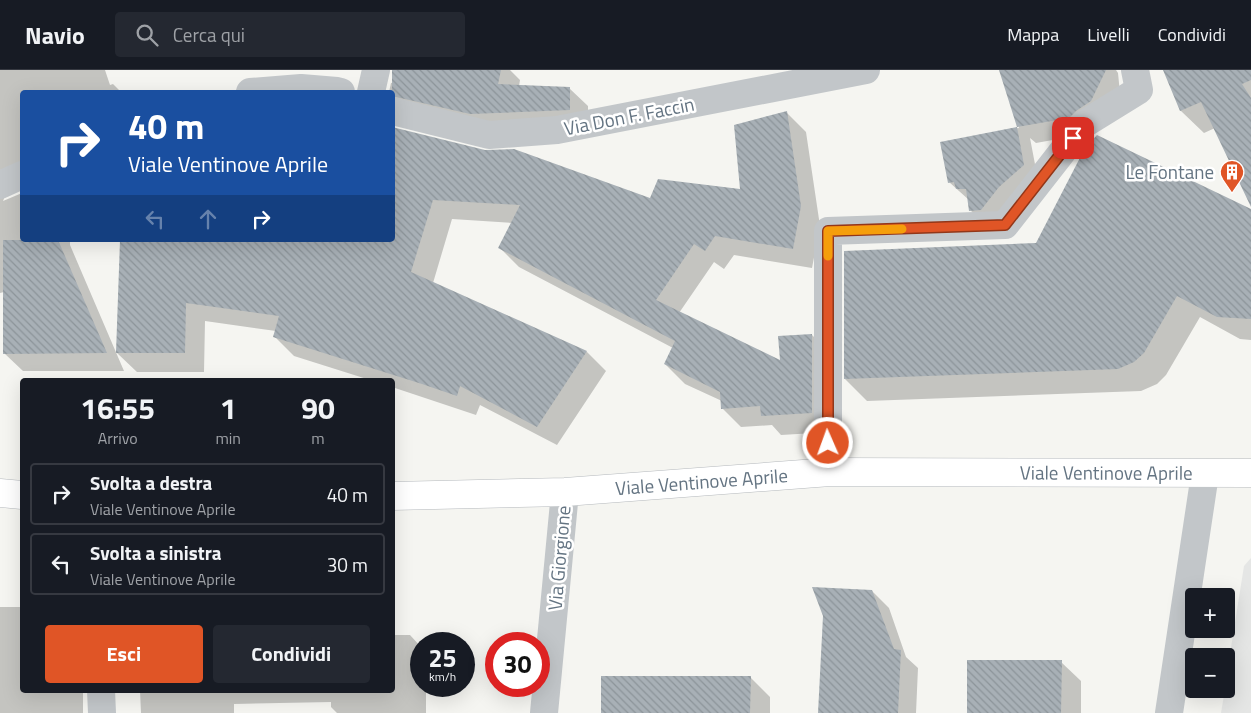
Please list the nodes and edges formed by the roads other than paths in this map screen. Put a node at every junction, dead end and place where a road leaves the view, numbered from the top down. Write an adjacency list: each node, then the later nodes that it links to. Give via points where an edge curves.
1 (376, 70): 6 (street)
2 (866, 70): 7 (street, Via Don F. Faccin, via 557,130 489,135)
3 (1135, 70): 10 (street, via 1139,90 1084,124 1005,225 828,231)
4 (276, 90): 5 (street)
5 (325, 90)
6 (371, 90)
7 (395, 112)
8 (20, 176): 9 (street)
9 (0, 184)
10 (830, 472): 12 (main road, Viale Ventinove Aprile); 13 (main road, Viale Ventinove Aprile)
11 (1251, 473): 12 (main road, Viale Ventinove Aprile)
12 (1205, 474): 20 (street)
13 (565, 492): 16 (main road, Viale Ventinove Aprile); 19 (street, Via Giorgione)
14 (0, 493): 15 (main road)
15 (20, 494)
16 (395, 496)
17 (101, 693): 18 (street)
18 (102, 713)
19 (544, 713)
20 (1169, 713)

